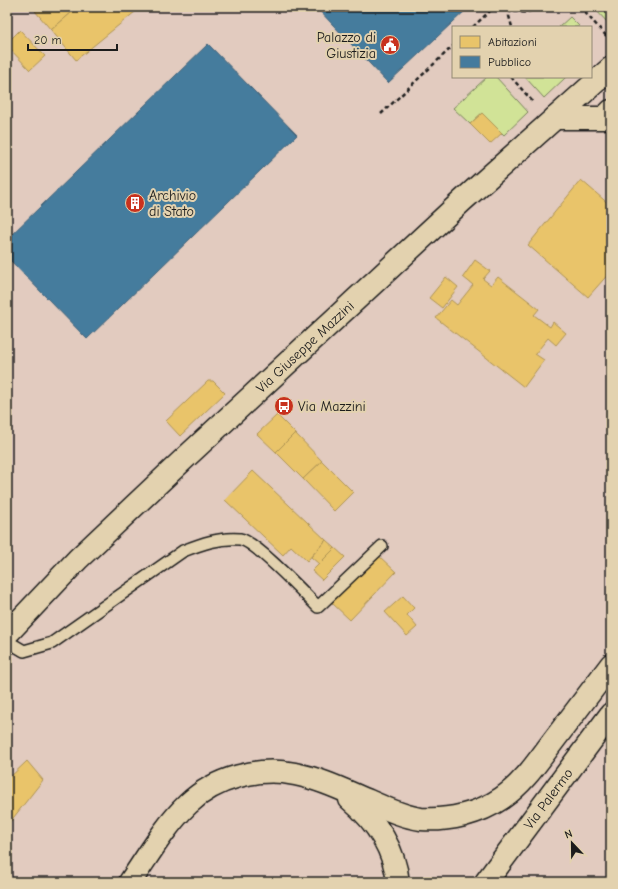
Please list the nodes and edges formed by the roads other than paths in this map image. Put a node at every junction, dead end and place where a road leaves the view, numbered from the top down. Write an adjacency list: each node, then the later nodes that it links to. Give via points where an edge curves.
1 (611, 68): 3 (main road, Via Giuseppe Mazzini)
2 (611, 112): 3 (main road, via 604,118)
3 (552, 120): 5 (main road, Via Giuseppe Mazzini, via 78,559)
4 (382, 546): 6 (lane, via 318,607 269,558 241,539 207,542 183,551 52,642 37,649 24,651)
5 (7, 634)
6 (7, 642)
7 (611, 665): 9 (main road, via 523,780 502,798 479,811 450,818 420,819 390,810)
8 (611, 714): 14 (main road, Via Palermo)
9 (325, 783): 10 (main road, via 294,774 275,772 238,776 188,803); 13 (main road, via 346,796 376,824 393,858)
10 (161, 838): 11 (main road); 12 (main road, via 149,866)
11 (130, 882)
12 (146, 882)
13 (398, 882)
14 (486, 882)

